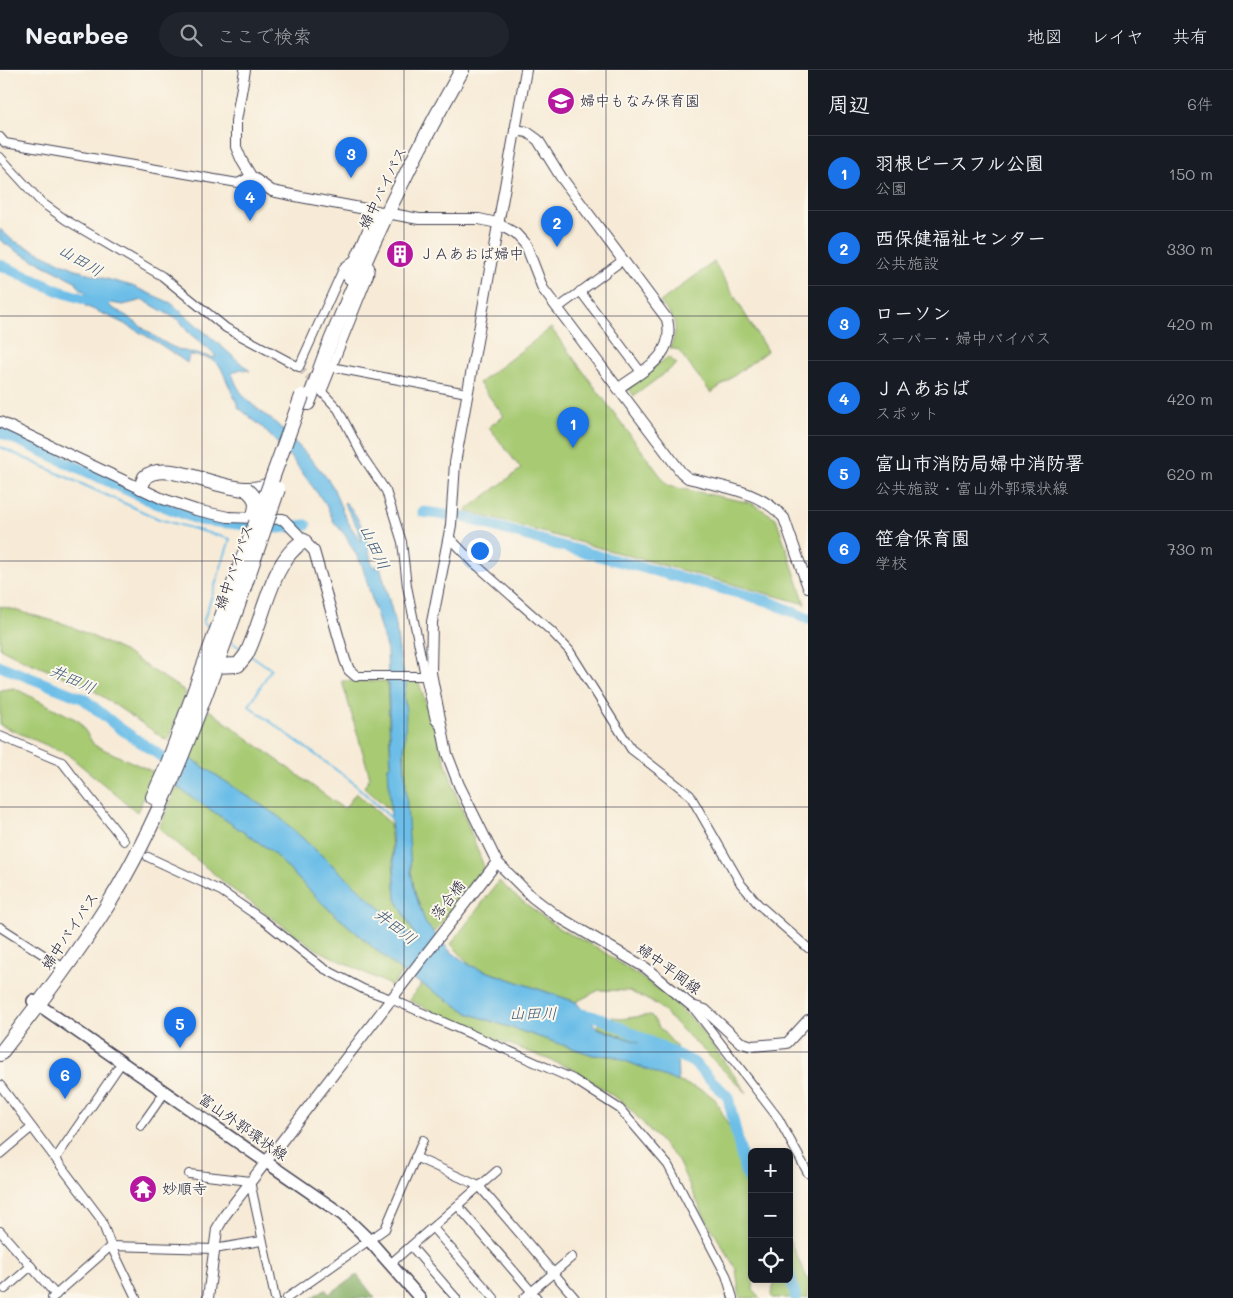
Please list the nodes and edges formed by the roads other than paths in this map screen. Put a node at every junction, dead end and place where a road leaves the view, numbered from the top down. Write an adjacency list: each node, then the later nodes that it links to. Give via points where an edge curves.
1 (245, 70): 8 (street, via 236,121 236,147)
2 (454, 70): 9 (highway, 婦中バイパス)
3 (462, 70): 9 (highway, 婦中バイパス)
4 (526, 70): 5 (street)
5 (515, 130): 10 (street); 12 (street, via 527,132 538,140 561,177)
6 (0, 137): 8 (street, via 6,143 238,183)
7 (0, 157): 11 (street, via 41,202 66,220 162,276 226,328 299,366 344,267)
8 (252, 176): 9 (street, via 272,191)
9 (383, 213): 10 (street, via 419,219 479,219); 11 (highway, 婦中バイパス)
10 (497, 223): 14 (street, via 516,234 526,245 543,289); 18 (street)
11 (362, 259): 15 (street, via 370,267 369,275); 19 (highway, 婦中バイパス)
12 (623, 260): 13 (street); 16 (street, via 667,319 670,330 663,355)
13 (580, 291): 14 (street); 16 (street)
14 (558, 308): 17 (street)
15 (331, 367): 18 (street); 32 (street, via 322,392 338,409 363,457 386,491 402,542 406,586)
16 (641, 372): 17 (street)
17 (619, 388): 27 (street, via 680,472 688,478 756,496 776,509 784,518)
18 (467, 393): 24 (street, via 455,463)
19 (305, 400): 21 (highway, 婦中バイパス, bridge); 28 (highway, 婦中バイパス, bridge)
20 (0, 422): 22 (street)
21 (271, 483): 23 (highway, via 262,488); 26 (highway, 婦中バイパス, bridge)
22 (141, 487): 23 (highway, via 145,476 158,470); 25 (street, via 163,499 196,510 228,517 283,519)
23 (246, 489): 26 (highway, bridge, via 256,499 257,505)
24 (449, 537): 33 (street, via 430,639 431,672); 40 (street, via 569,650 631,749 690,795 741,884 758,904)
25 (302, 538): 29 (highway, via 277,575); 31 (street, via 320,564 345,660)
26 (243, 557): 35 (highway, 婦中バイパス, bridge)
27 (808, 587)
28 (238, 604): 29 (highway, via 226,653 232,661); 30 (highway, 婦中バイパス)
29 (246, 655): 30 (highway, via 238,665)
30 (215, 666): 35 (highway, 婦中バイパス, via 175,773)
31 (356, 676): 32 (street)
32 (424, 676): 33 (street, via 435,720)
33 (441, 727): 38 (street, via 447,754)
34 (0, 736): 36 (street, via 62,762)
35 (143, 832): 41 (highway, 婦中バイパス); 43 (highway, 婦中バイパス, via 109,903)
36 (124, 841)
37 (148, 857): 42 (street, via 221,891 324,968)
38 (494, 865): 42 (street, 落合橋); 44 (street, 婦中平岡線, via 558,916 646,968)
39 (0, 927): 41 (street)
40 (808, 948)
41 (58, 964): 43 (highway, 婦中バイパス)
42 (391, 999): 57 (street); 88 (street, via 573,1079 620,1109 668,1166 726,1275)
43 (35, 1003): 46 (highway, 婦中バイパス); 47 (highway, 婦中バイパス); 48 (main road, 富山外郭環状線)
44 (692, 1006): 45 (street, 婦中平岡線, via 705,1010 740,1042 752,1046 787,1043); 58 (street, via 778,1118)
45 (808, 1020)
46 (0, 1043)
47 (0, 1054)
48 (122, 1062): 50 (main road, 富山外郭環状線); 56 (street)
49 (0, 1084): 52 (street)
50 (165, 1092): 51 (street); 57 (main road, 富山外郭環状線)
51 (141, 1126)
52 (31, 1128): 54 (street); 56 (street)
53 (423, 1140): 55 (street)
54 (0, 1154)
55 (415, 1157): 62 (street); 66 (street, via 385,1229)
56 (56, 1158): 68 (street, via 101,1219)
57 (265, 1160): 61 (street); 66 (main road, 富山外郭環状線, via 343,1215)
58 (807, 1170)
59 (497, 1171): 62 (street)
60 (189, 1174): 61 (street)
61 (250, 1181): 67 (street); 70 (street, via 217,1229)
62 (479, 1186): 63 (street); 74 (street)
63 (458, 1206): 64 (street); 76 (street)
64 (433, 1228): 69 (street); 84 (street)
65 (0, 1231): 73 (street)
66 (368, 1239): 72 (main road, 富山外郭環状線); 81 (street)
67 (261, 1241): 70 (street); 80 (street)
68 (111, 1246): 70 (street); 77 (street); 78 (street)
69 (411, 1246): 72 (street); 83 (street)
70 (214, 1249): 79 (street)
71 (572, 1257): 74 (street)
72 (390, 1264): 82 (main road, 富山外郭環状線)
73 (31, 1266): 75 (street); 78 (street)
74 (553, 1273): 76 (street); 87 (street)
75 (4, 1289)
76 (532, 1292): 85 (street); 86 (street)
77 (133, 1296)
78 (53, 1297)
79 (208, 1298)
80 (274, 1298)
81 (287, 1298)
82 (420, 1298)
83 (456, 1298)
84 (494, 1298)
85 (524, 1298)
86 (537, 1298)
87 (574, 1298)
88 (733, 1298)

